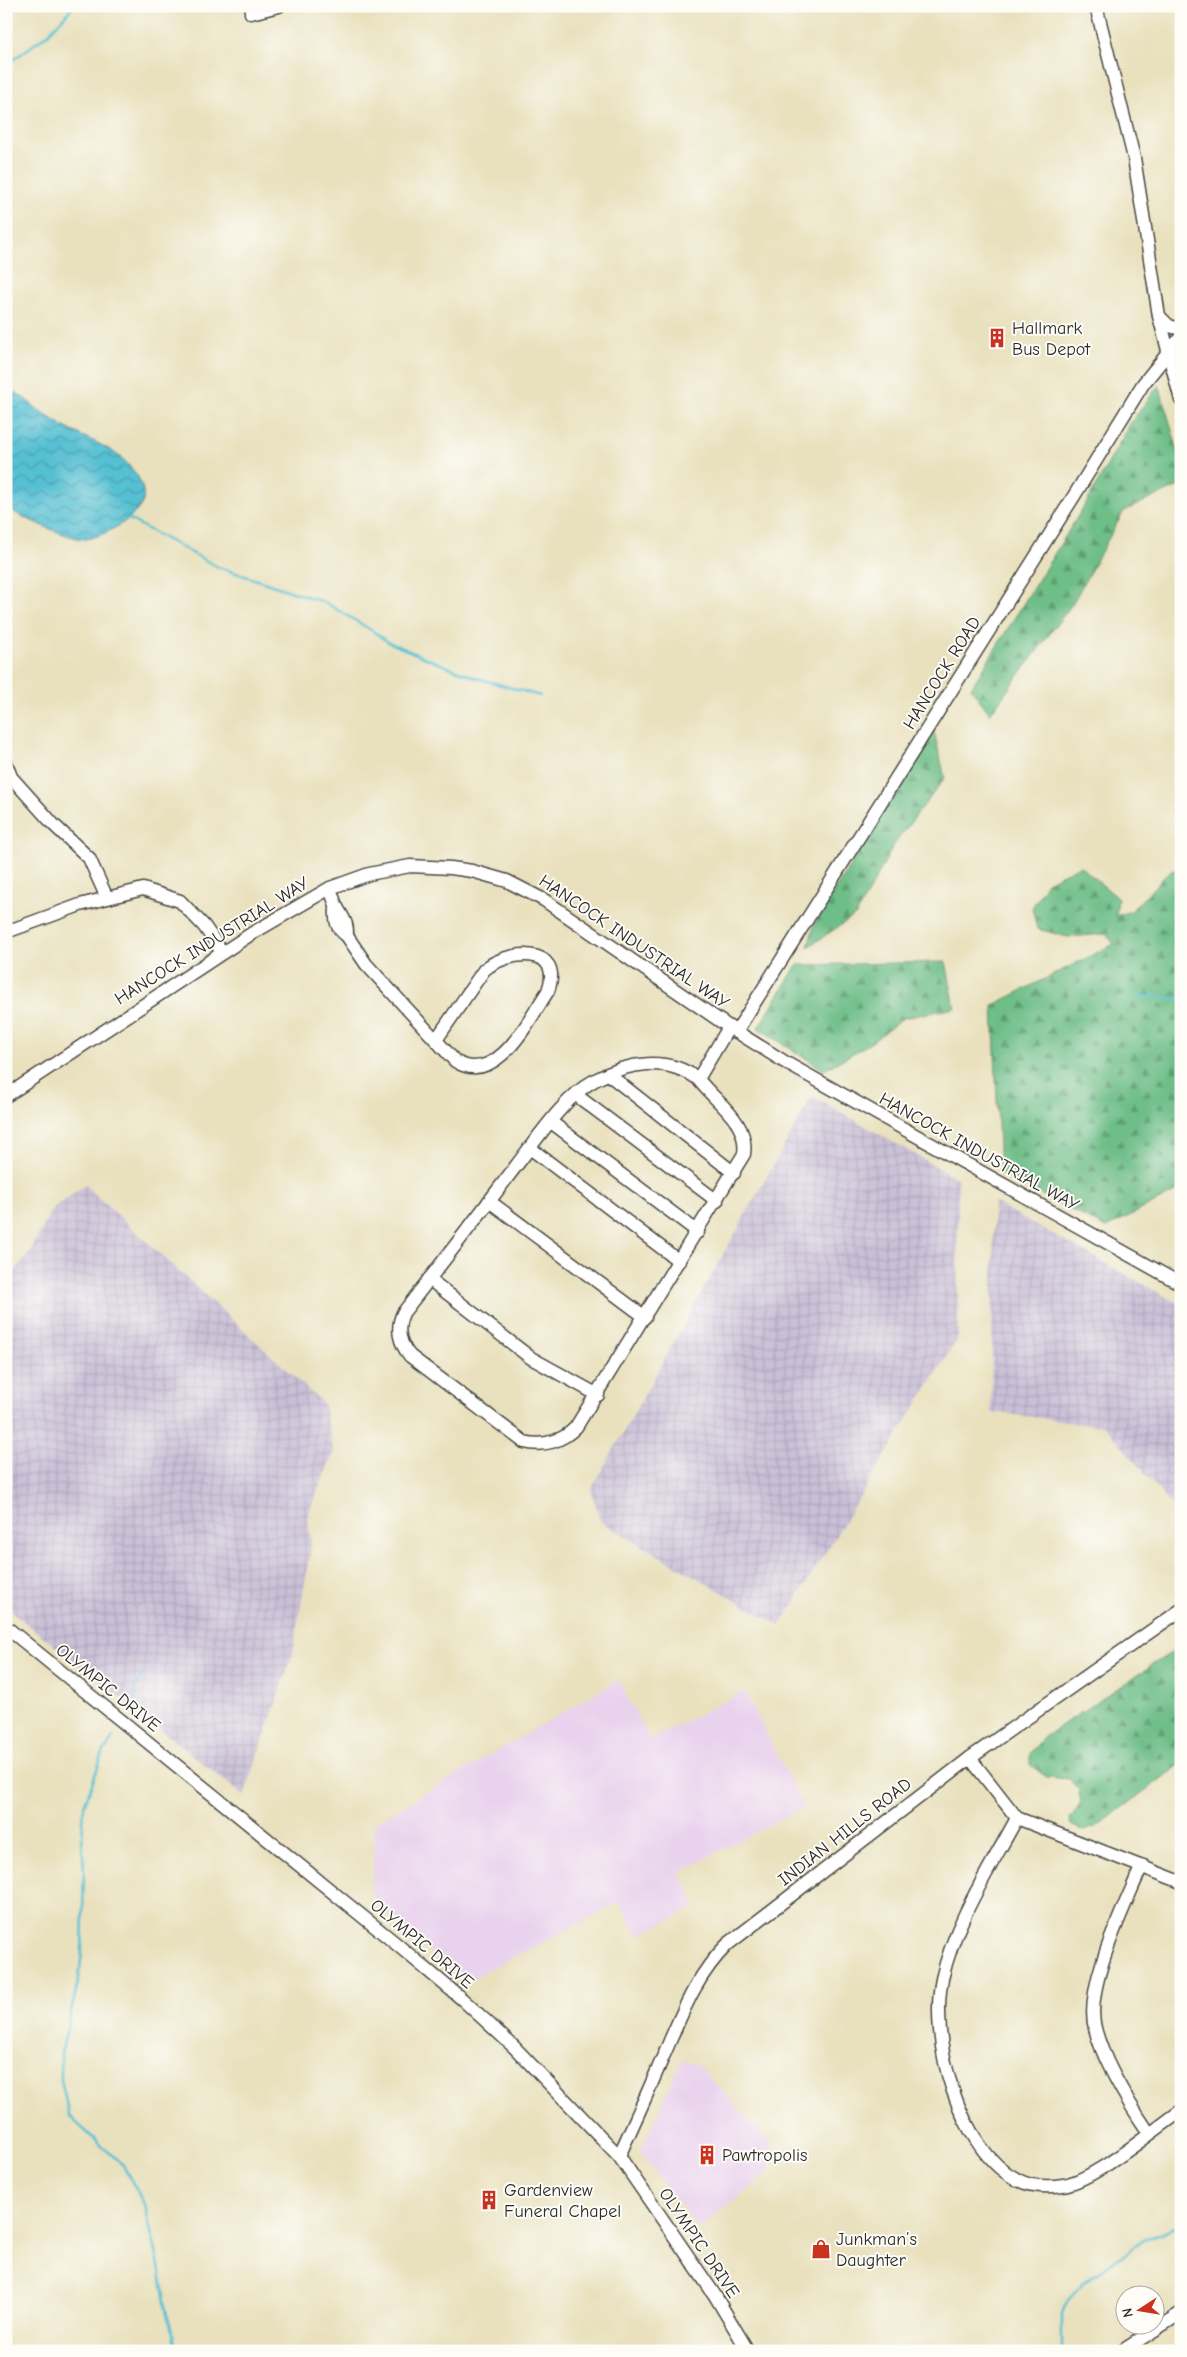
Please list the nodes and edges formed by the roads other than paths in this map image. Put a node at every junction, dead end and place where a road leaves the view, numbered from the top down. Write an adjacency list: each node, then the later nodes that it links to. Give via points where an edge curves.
1 (280, 6): 3 (street)
2 (1096, 6): 4 (street, via 1134,158)
3 (251, 13)
4 (1159, 316): 5 (street, via 1169,326); 7 (street)
5 (1181, 329)
6 (1181, 336): 7 (street, HANCOCK ROAD)
7 (1167, 352): 8 (street); 14 (street, HANCOCK ROAD, via 1123,414 1074,496)
8 (1181, 400)
9 (6, 763): 11 (street, via 12,776 54,825 88,858)
10 (330, 888): 13 (street, HANCOCK INDUSTRIAL WAY); 14 (street, HANCOCK INDUSTRIAL WAY, via 368,874 410,866 451,868 507,882 544,900); 15 (street, via 338,927 366,964)
11 (107, 898): 12 (street); 13 (street, via 143,889 180,900)
12 (6, 932)
13 (222, 952): 19 (street, HANCOCK INDUSTRIAL WAY)
14 (732, 1029): 17 (street, HANCOCK ROAD); 28 (street, HANCOCK INDUSTRIAL WAY, via 788,1064)
15 (436, 1040): 15 (street, via 463,1066 478,1068 495,1062 548,991 551,982 548,964 542,958 517,955 491,963)
16 (608, 1074): 17 (street, via 643,1064 663,1063 683,1068); 18 (street); 22 (street)
17 (698, 1078): 22 (street, via 740,1124 745,1139 744,1154)
18 (576, 1095): 20 (street); 24 (street)
19 (6, 1096)
20 (551, 1122): 21 (street); 25 (street)
21 (530, 1148): 23 (street); 26 (street)
22 (734, 1173): 24 (street)
23 (489, 1201): 27 (street); 29 (street)
24 (717, 1201): 25 (street)
25 (698, 1232): 26 (street)
26 (680, 1262): 29 (street)
27 (429, 1279): 30 (street, via 531,1358); 30 (street, via 400,1319 402,1347 524,1442 533,1445 552,1442 570,1434)
28 (1181, 1284)
29 (645, 1317): 30 (street)
30 (598, 1394)
31 (1181, 1610): 33 (street, INDIAN HILLS ROAD)
32 (6, 1628): 39 (street, OLYMPIC DRIVE, via 462,1999 514,2047)
33 (970, 1758): 34 (street); 39 (street, INDIAN HILLS ROAD, via 728,1944 712,1960 678,2020)
34 (1017, 1818): 35 (street); 38 (street, via 960,1924 950,1949 940,1996 941,2038 952,2085 969,2130 981,2148 1008,2175 1020,2182 1051,2186 1081,2179 1124,2153)
35 (1144, 1866): 36 (street); 38 (street, via 1113,1936 1098,1981 1094,1997 1094,2028 1135,2112)
36 (1181, 1882)
37 (1181, 2111): 38 (street)
38 (1149, 2133)
39 (619, 2156): 41 (street, OLYMPIC DRIVE, via 714,2294)
40 (1181, 2313): 42 (street)
41 (748, 2351)
42 (1122, 2351)

